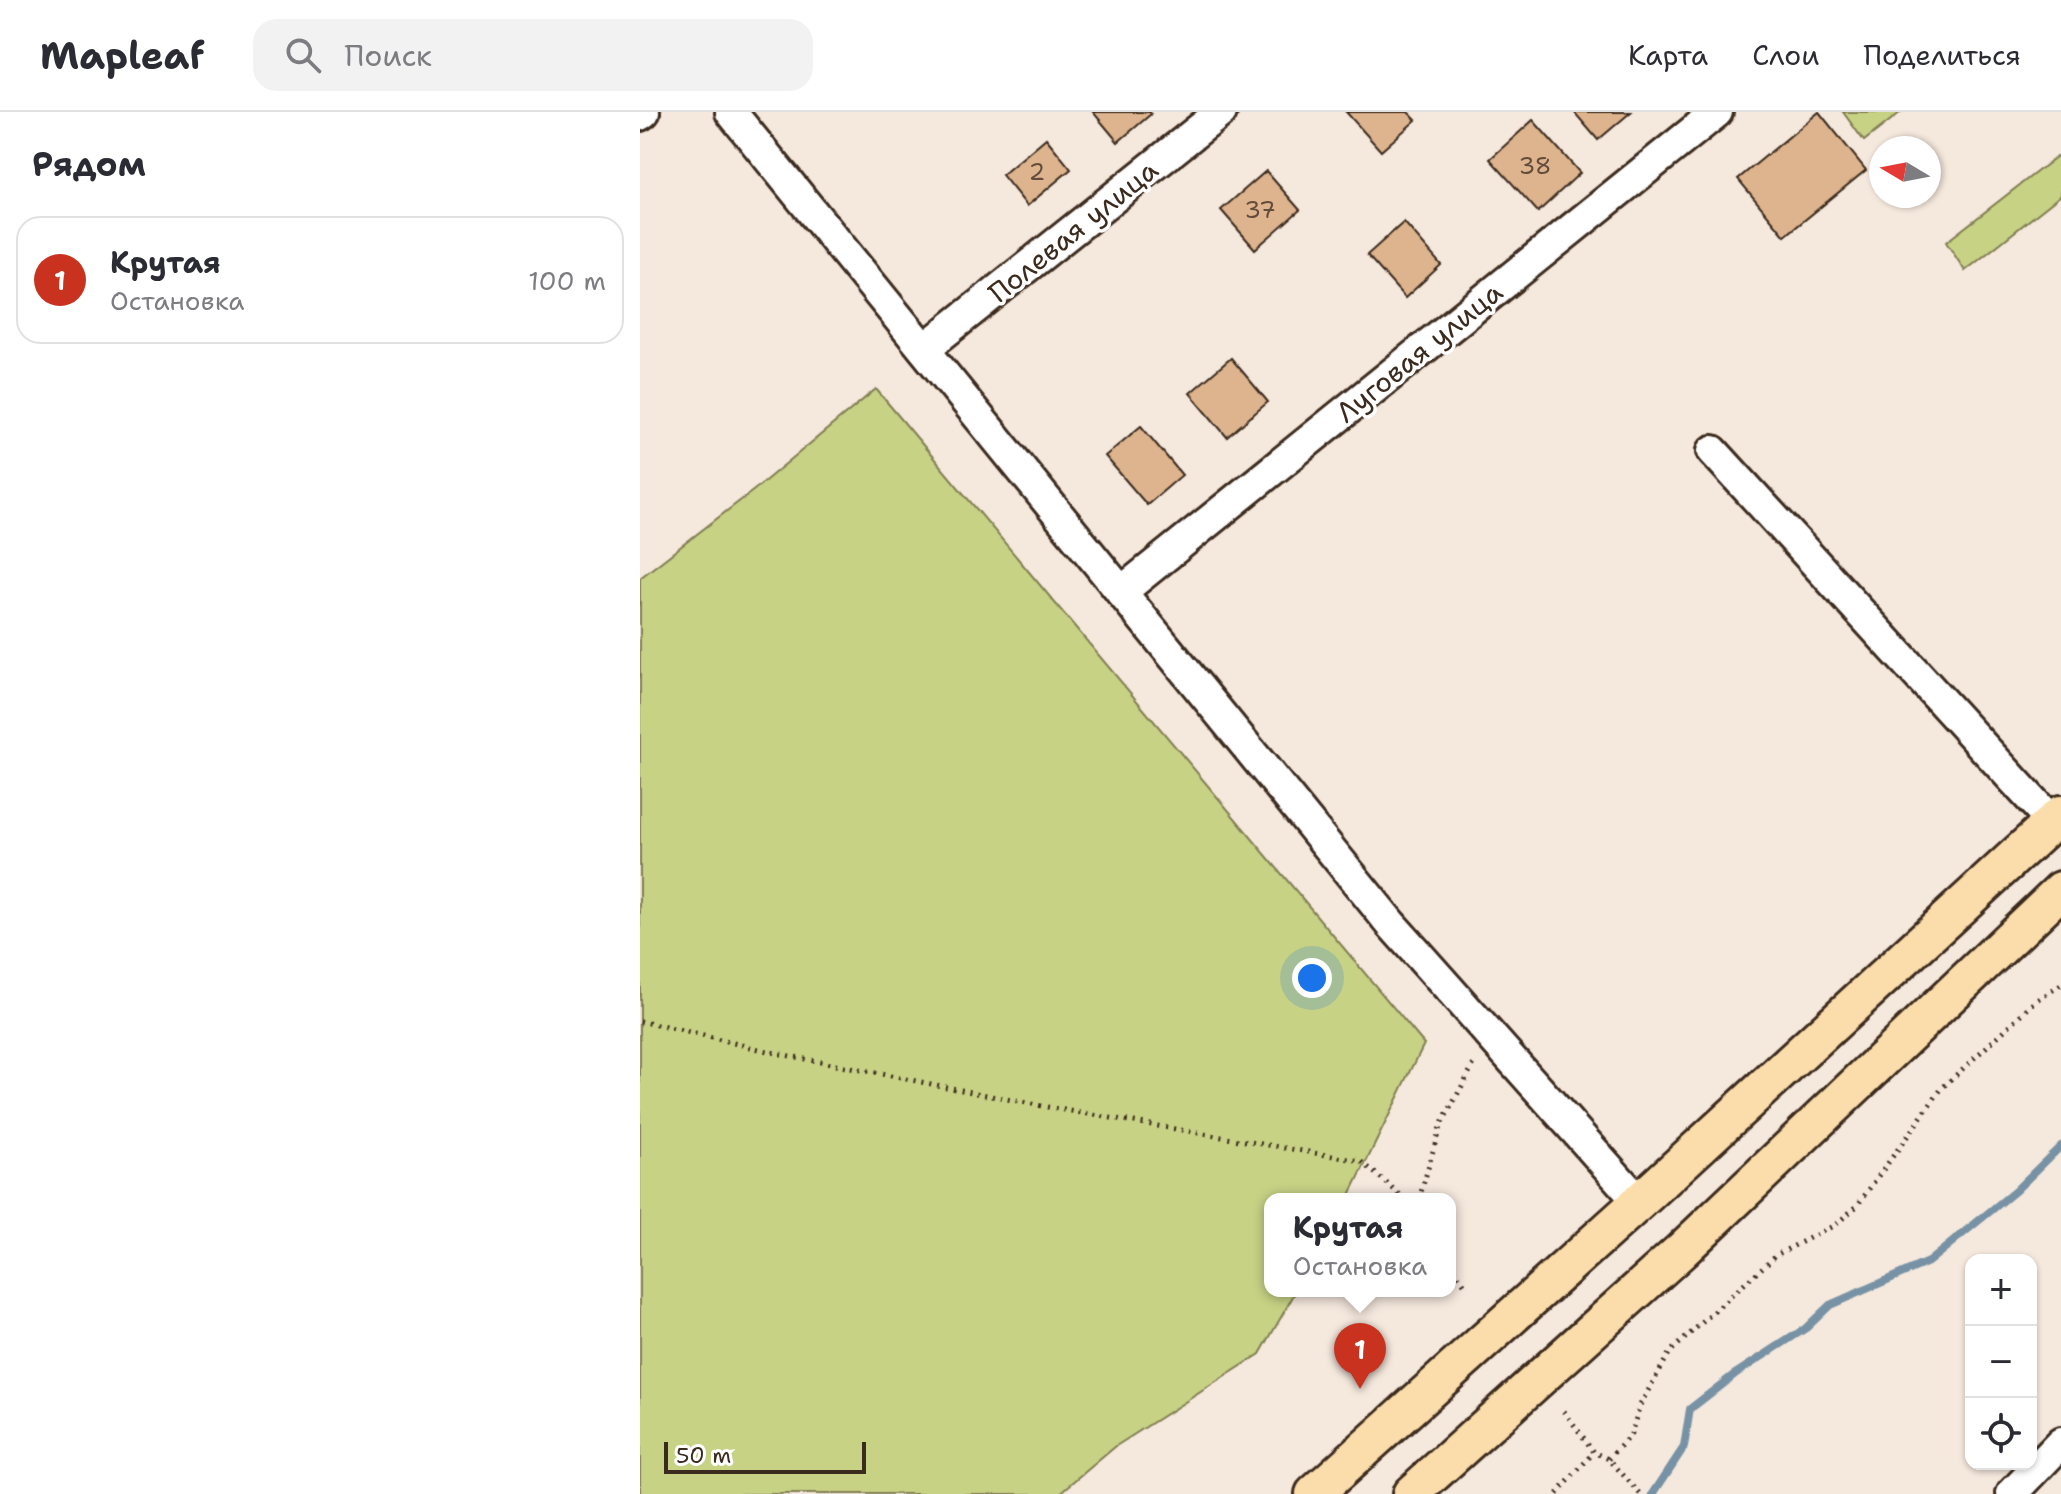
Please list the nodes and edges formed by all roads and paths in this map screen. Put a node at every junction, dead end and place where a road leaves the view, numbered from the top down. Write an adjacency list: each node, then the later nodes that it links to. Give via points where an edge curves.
1 (731, 112): 4 (street)
2 (1221, 112): 4 (street, Полевая улица)
3 (1717, 112): 6 (street, Луговая улица)
4 (924, 349): 6 (street)
5 (1713, 451): 7 (street)
6 (1121, 592): 11 (street, via 1391,924)
7 (2057, 818): 14 (main road)
8 (2061, 890): 22 (main road, via 1682,1250)
9 (2061, 985): 20 (path, via 2036,1001 1942,1088 1857,1206 1835,1225 1776,1255 1670,1352 1640,1405 1631,1434)
10 (640, 1021): 12 (path, via 1033,1104 1361,1161)
11 (1490, 1035): 13 (path, via 1440,1127); 14 (street)
12 (1398, 1193)
13 (1421, 1193)
14 (1639, 1202): 21 (main road)
15 (1456, 1271): 16 (path)
16 (1466, 1287)
17 (1564, 1411): 19 (path)
18 (2061, 1443): 25 (street)
19 (1594, 1452): 20 (path); 23 (path)
20 (1609, 1459): 24 (path)
21 (1314, 1494)
22 (1411, 1494)
23 (1557, 1494)
24 (1640, 1494)
25 (2012, 1494)

